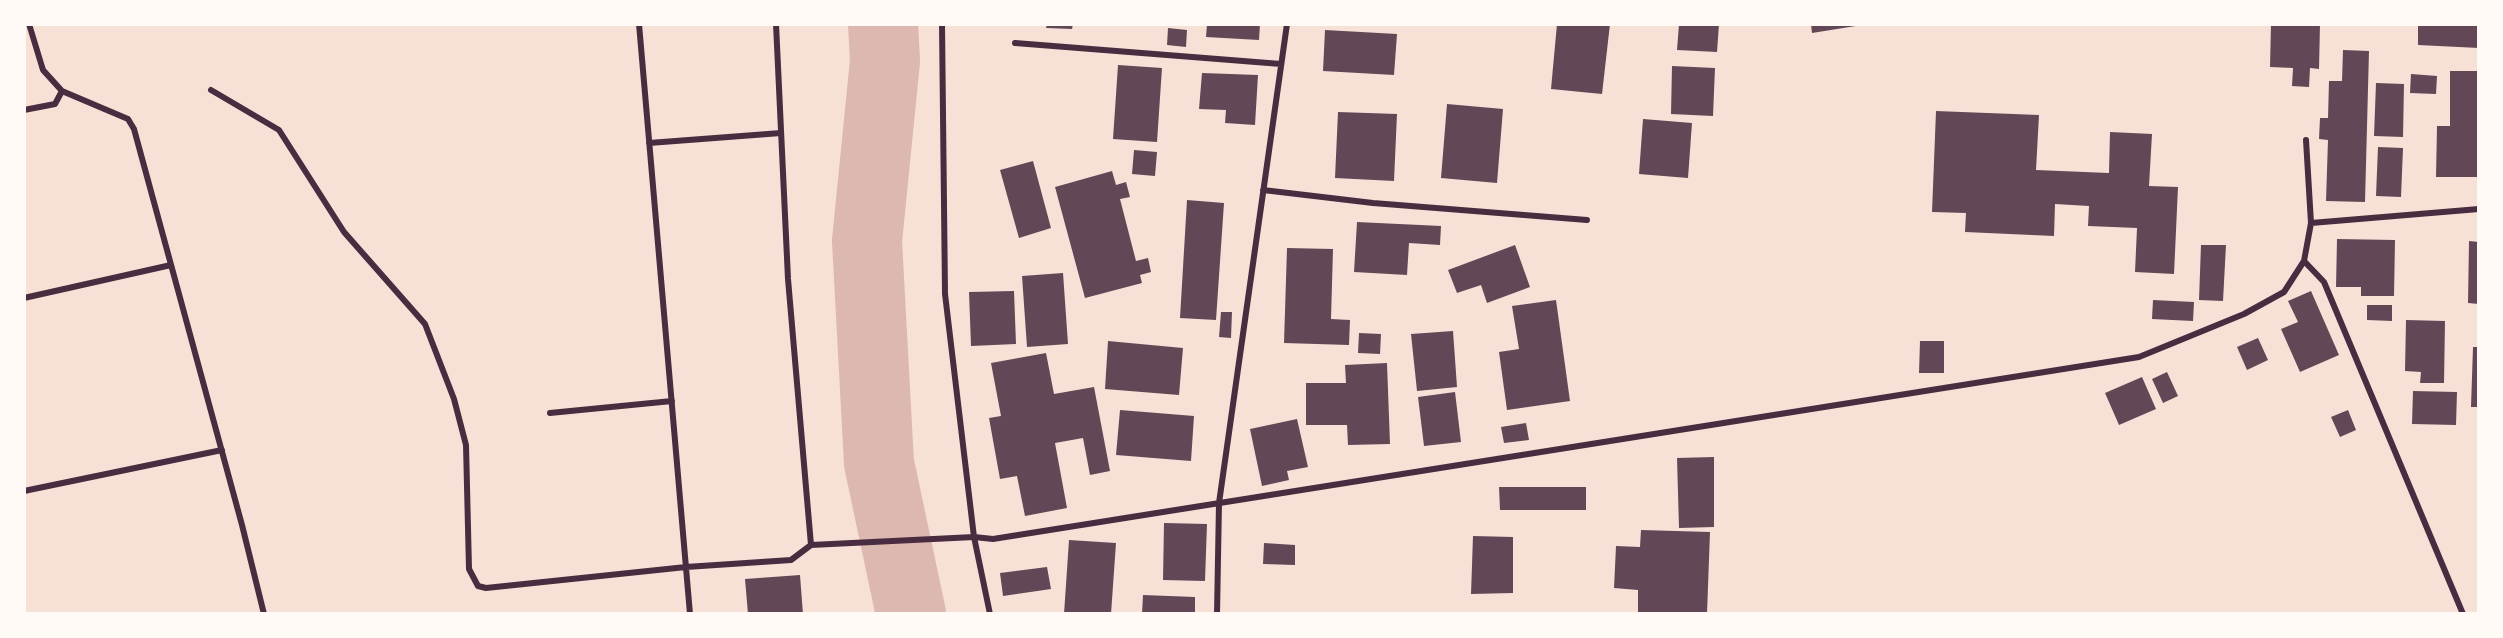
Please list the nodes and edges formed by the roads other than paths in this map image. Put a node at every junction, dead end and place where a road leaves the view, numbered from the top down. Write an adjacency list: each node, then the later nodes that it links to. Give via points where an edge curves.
1 (28, 24): 9 (street, via 42,69)
2 (639, 24): 13 (street)
3 (776, 24): 11 (street)
4 (942, 24): 26 (street, via 945,294)
5 (1287, 24): 7 (street)
6 (1015, 43): 7 (street)
7 (1281, 64): 14 (street)
8 (211, 90): 28 (street, via 279,130 344,232 425,324 466,445 469,569 478,586)
9 (62, 91): 10 (street, via 55,104); 19 (street, via 128,119)
10 (24, 110)
11 (781, 133): 13 (street); 27 (street, via 788,279)
12 (2306, 140): 17 (street)
13 (649, 143): 21 (street)
14 (1263, 190): 16 (street); 25 (street)
15 (2479, 208): 17 (street)
16 (1587, 220)
17 (2311, 223): 18 (street)
18 (2304, 261): 25 (street, via 2284,292 2244,314 2139,357); 33 (street, via 2324,282)
19 (171, 265): 20 (street); 23 (street)
20 (24, 298)
21 (672, 401): 22 (street); 28 (street)
22 (550, 413)
23 (222, 450): 24 (street); 29 (street)
24 (24, 491)
25 (1219, 503): 26 (street, via 993,539); 32 (street)
26 (974, 537): 27 (street); 31 (street)
27 (811, 545): 28 (street, via 791,560)
28 (686, 567): 30 (street)
29 (264, 614)
30 (690, 614)
31 (990, 614)
32 (1217, 614)
33 (2463, 614)

